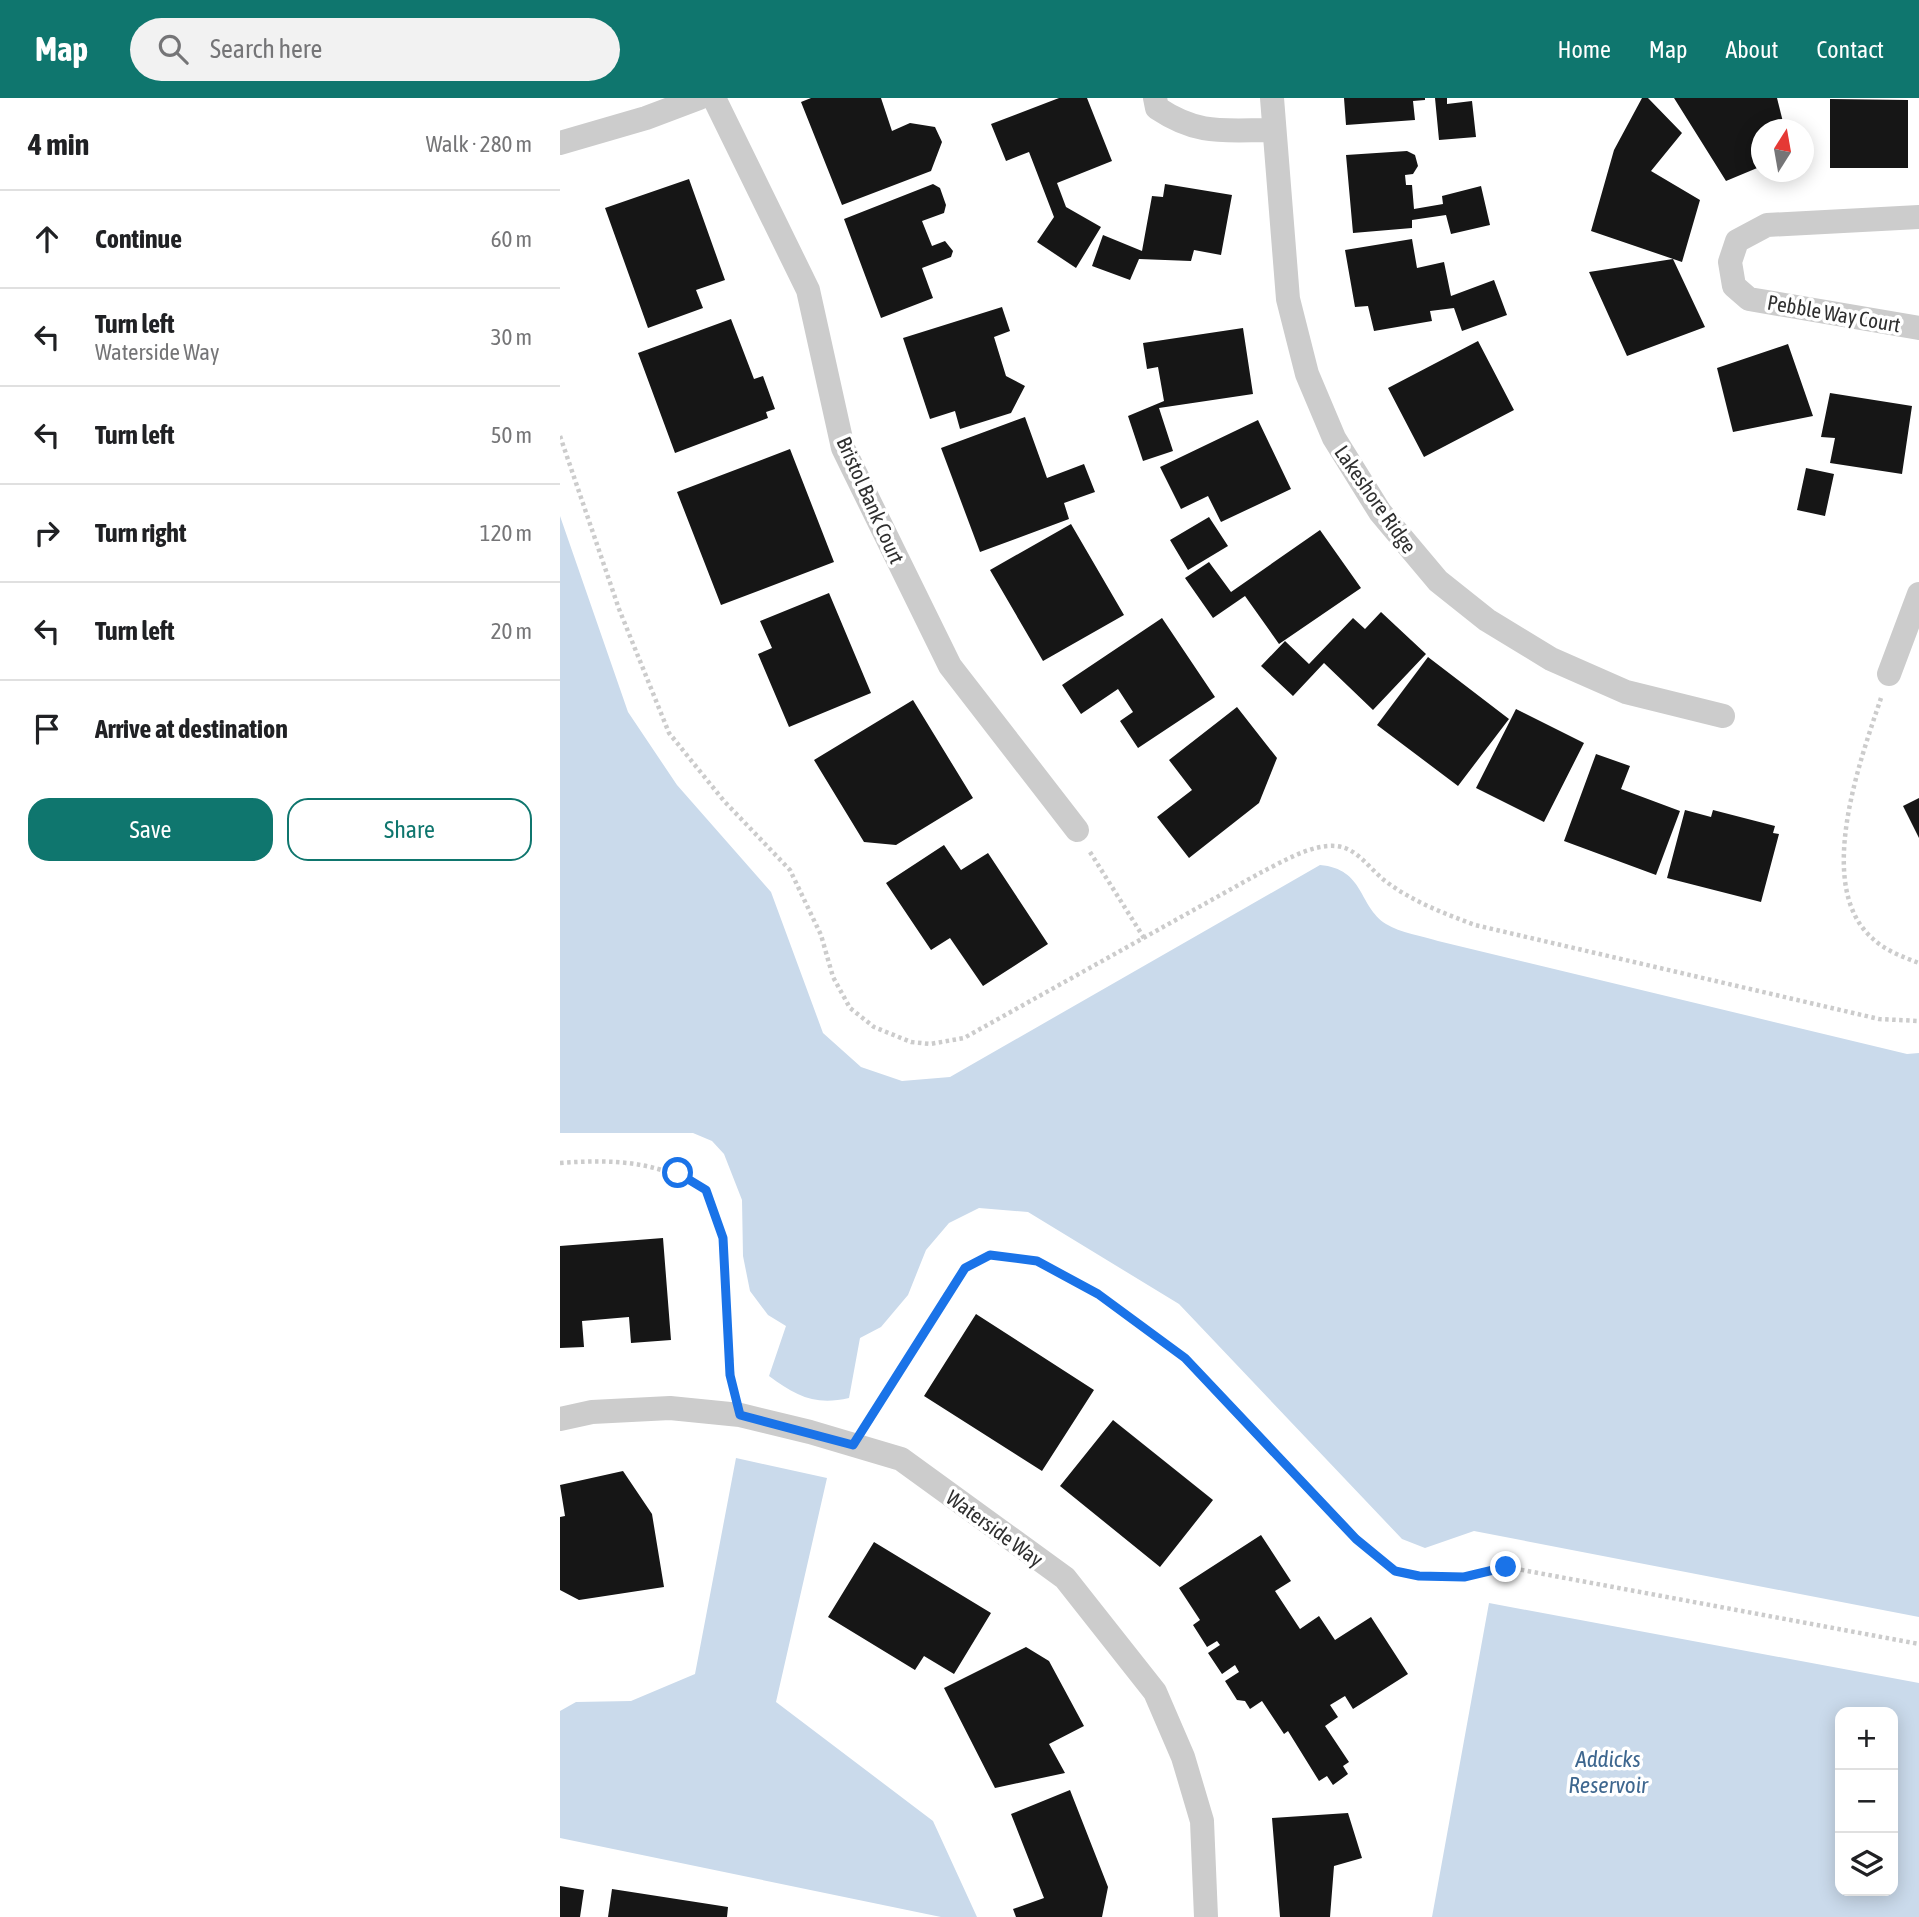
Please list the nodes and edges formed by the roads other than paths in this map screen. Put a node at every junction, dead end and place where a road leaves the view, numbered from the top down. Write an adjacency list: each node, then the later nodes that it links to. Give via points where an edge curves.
1 (699, 98): 6 (street)
2 (714, 98): 12 (street, Bristol Bank Court, via 808,290 843,448 950,666)
3 (1155, 98): 5 (street, via 1157,108 1201,130)
4 (1272, 98): 5 (street, Lakeshore Ridge)
5 (1273, 130): 11 (street, Lakeshore Ridge, via 1288,299 1307,374 1334,438 1380,512 1438,581 1487,620 1551,659 1626,692)
6 (560, 143)
7 (1919, 217): 8 (street, Pebble Way Court, via 1767,225 1737,241 1730,262 1734,286 1749,299)
8 (1919, 328)
9 (1919, 594): 10 (street)
10 (1889, 674)
11 (1723, 716)
12 (1077, 831)
13 (560, 1419): 14 (street, Waterside Way, via 592,1412 670,1408 740,1415 901,1459 1065,1578 1156,1692 1183,1757 1202,1821)
14 (1206, 1917)

